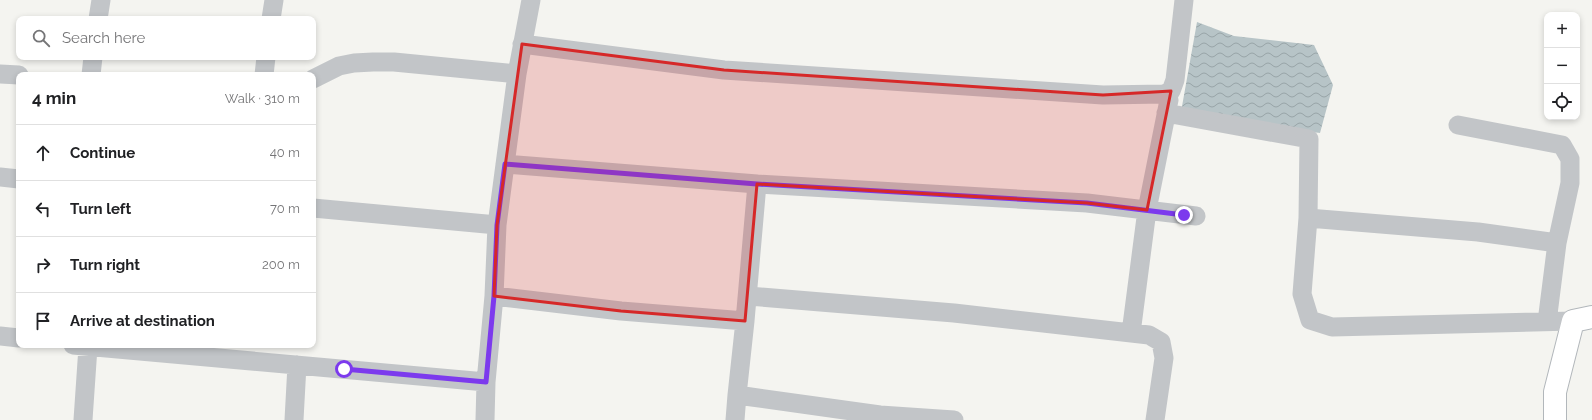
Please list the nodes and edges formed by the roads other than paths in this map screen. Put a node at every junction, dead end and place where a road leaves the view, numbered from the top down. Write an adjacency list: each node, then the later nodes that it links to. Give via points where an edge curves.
1 (101, 0): 5 (street)
2 (274, 0): 6 (street)
3 (531, 0): 7 (street)
4 (1184, 0): 16 (street, via 1175,80)
5 (98, 16)
6 (271, 16)
7 (522, 44): 13 (street); 16 (street, via 731,70 1103,95 1164,94)
8 (93, 60): 10 (street)
9 (266, 60): 11 (street)
10 (91, 72)
11 (264, 72)
12 (0, 74): 14 (street)
13 (517, 74): 15 (street, via 394,62 354,62 339,66); 19 (street)
14 (16, 76)
15 (316, 78)
16 (1171, 91): 17 (street)
17 (1166, 113): 24 (street); 26 (street, via 1309,139)
18 (1458, 125): 28 (street, via 1562,145 1570,159 1570,184)
19 (505, 164): 22 (street); 27 (street)
20 (0, 177): 21 (street)
21 (16, 179)
22 (757, 184): 24 (street, via 1087,203); 30 (street)
23 (316, 208): 27 (street)
24 (1147, 210): 25 (street); 34 (street)
25 (1196, 216)
26 (1308, 218): 28 (street, via 1478,232); 33 (street, via 1302,294 1310,320 1332,327)
27 (497, 225): 29 (street)
28 (1557, 243): 33 (street)
29 (494, 296): 32 (street, via 620,311); 40 (street)
30 (748, 296): 32 (street); 34 (street, via 954,313)
31 (1582, 319): 33 (street); 49 (street, via 1555,392)
32 (745, 321): 41 (street)
33 (1547, 322)
34 (1131, 332): 48 (street, via 1149,334 1161,342 1164,358)
35 (0, 336): 36 (street)
36 (16, 338)
37 (81, 348): 43 (street)
38 (104, 348): 39 (street)
39 (297, 365): 40 (street); 44 (street)
40 (486, 382): 45 (street)
41 (737, 395): 42 (street); 46 (street)
42 (880, 418): 47 (street)
43 (83, 420)
44 (294, 420)
45 (485, 420)
46 (735, 420)
47 (954, 420)
48 (1155, 420)
49 (1555, 420)

